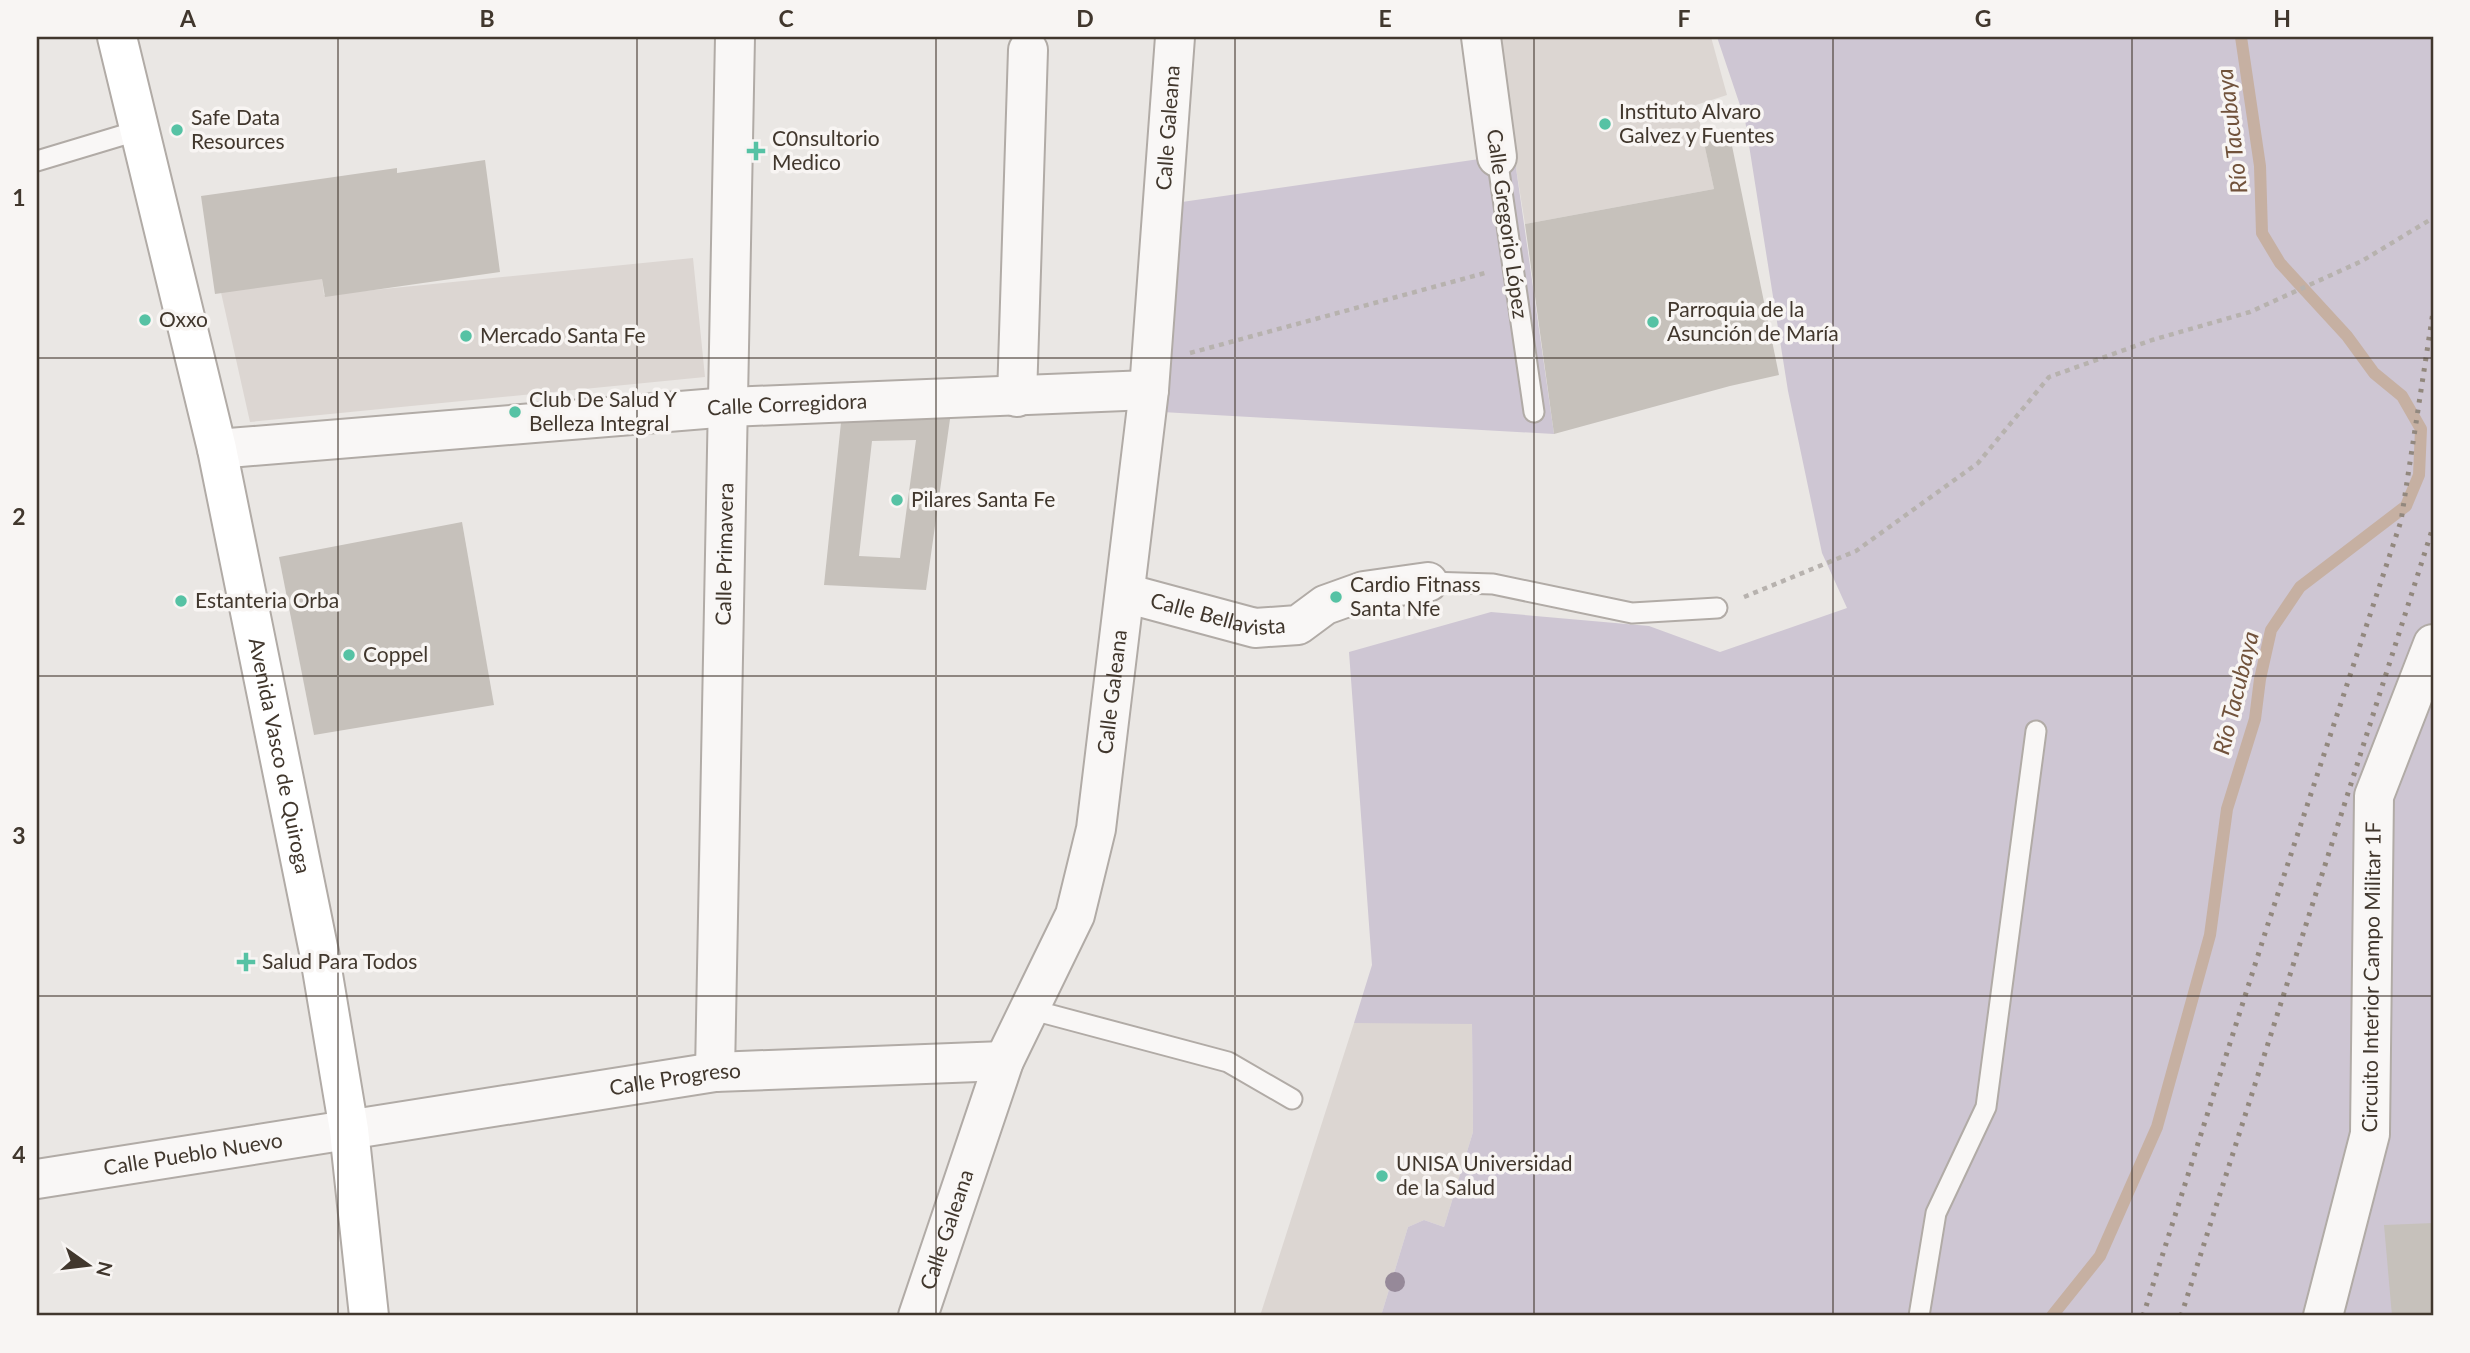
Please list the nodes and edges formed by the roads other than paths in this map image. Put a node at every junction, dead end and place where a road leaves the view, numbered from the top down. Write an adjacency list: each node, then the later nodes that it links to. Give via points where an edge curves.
1 (117, 37): 6 (main road, Avenida Vasco de Quiroga)
2 (735, 37): 11 (street, Calle Primavera)
3 (1175, 37): 9 (street, Calle Galeana)
4 (1481, 37): 7 (street, Calle Gregorio López)
5 (1028, 50): 10 (street)
6 (139, 130): 8 (lane); 13 (main road, Avenida Vasco de Quiroga)
7 (1497, 157): 12 (lane, Calle Gregorio López)
8 (37, 161)
9 (1150, 377): 10 (street, Calle Corregidora); 15 (street, Calle Galeana)
10 (1017, 397): 11 (street, Calle Corregidora)
11 (729, 407): 13 (street, Calle Corregidora); 21 (street, Calle Primavera)
12 (1534, 412)
13 (217, 450): 23 (main road, Avenida Vasco de Quiroga, via 320,957)
14 (1428, 582): 15 (street, Calle Bellavista, via 1364,590 1325,605 1298,625 1255,628); 16 (lane, via 1493,584 1632,613)
15 (1125, 593): 19 (street, Calle Galeana, via 1096,829 1075,915)
16 (1717, 608)
17 (2433, 643): 28 (street, Circuito Interior Campo Militar 1F, via 2374,796 2370,1134)
18 (2036, 731): 27 (lane, via 1986,1107 1936,1213)
19 (1029, 1009): 20 (street, Calle Galeana); 22 (lane, via 1228,1062)
20 (1004, 1061): 21 (street, Calle Progreso); 26 (street, Calle Galeana)
21 (715, 1072): 23 (street, Calle Progreso)
22 (1292, 1099)
23 (349, 1130): 24 (street, Calle Pueblo Nuevo); 25 (main road, Avenida Vasco de Quiroga)
24 (37, 1179)
25 (369, 1316)
26 (918, 1316)
27 (1919, 1316)
28 (2323, 1316)

